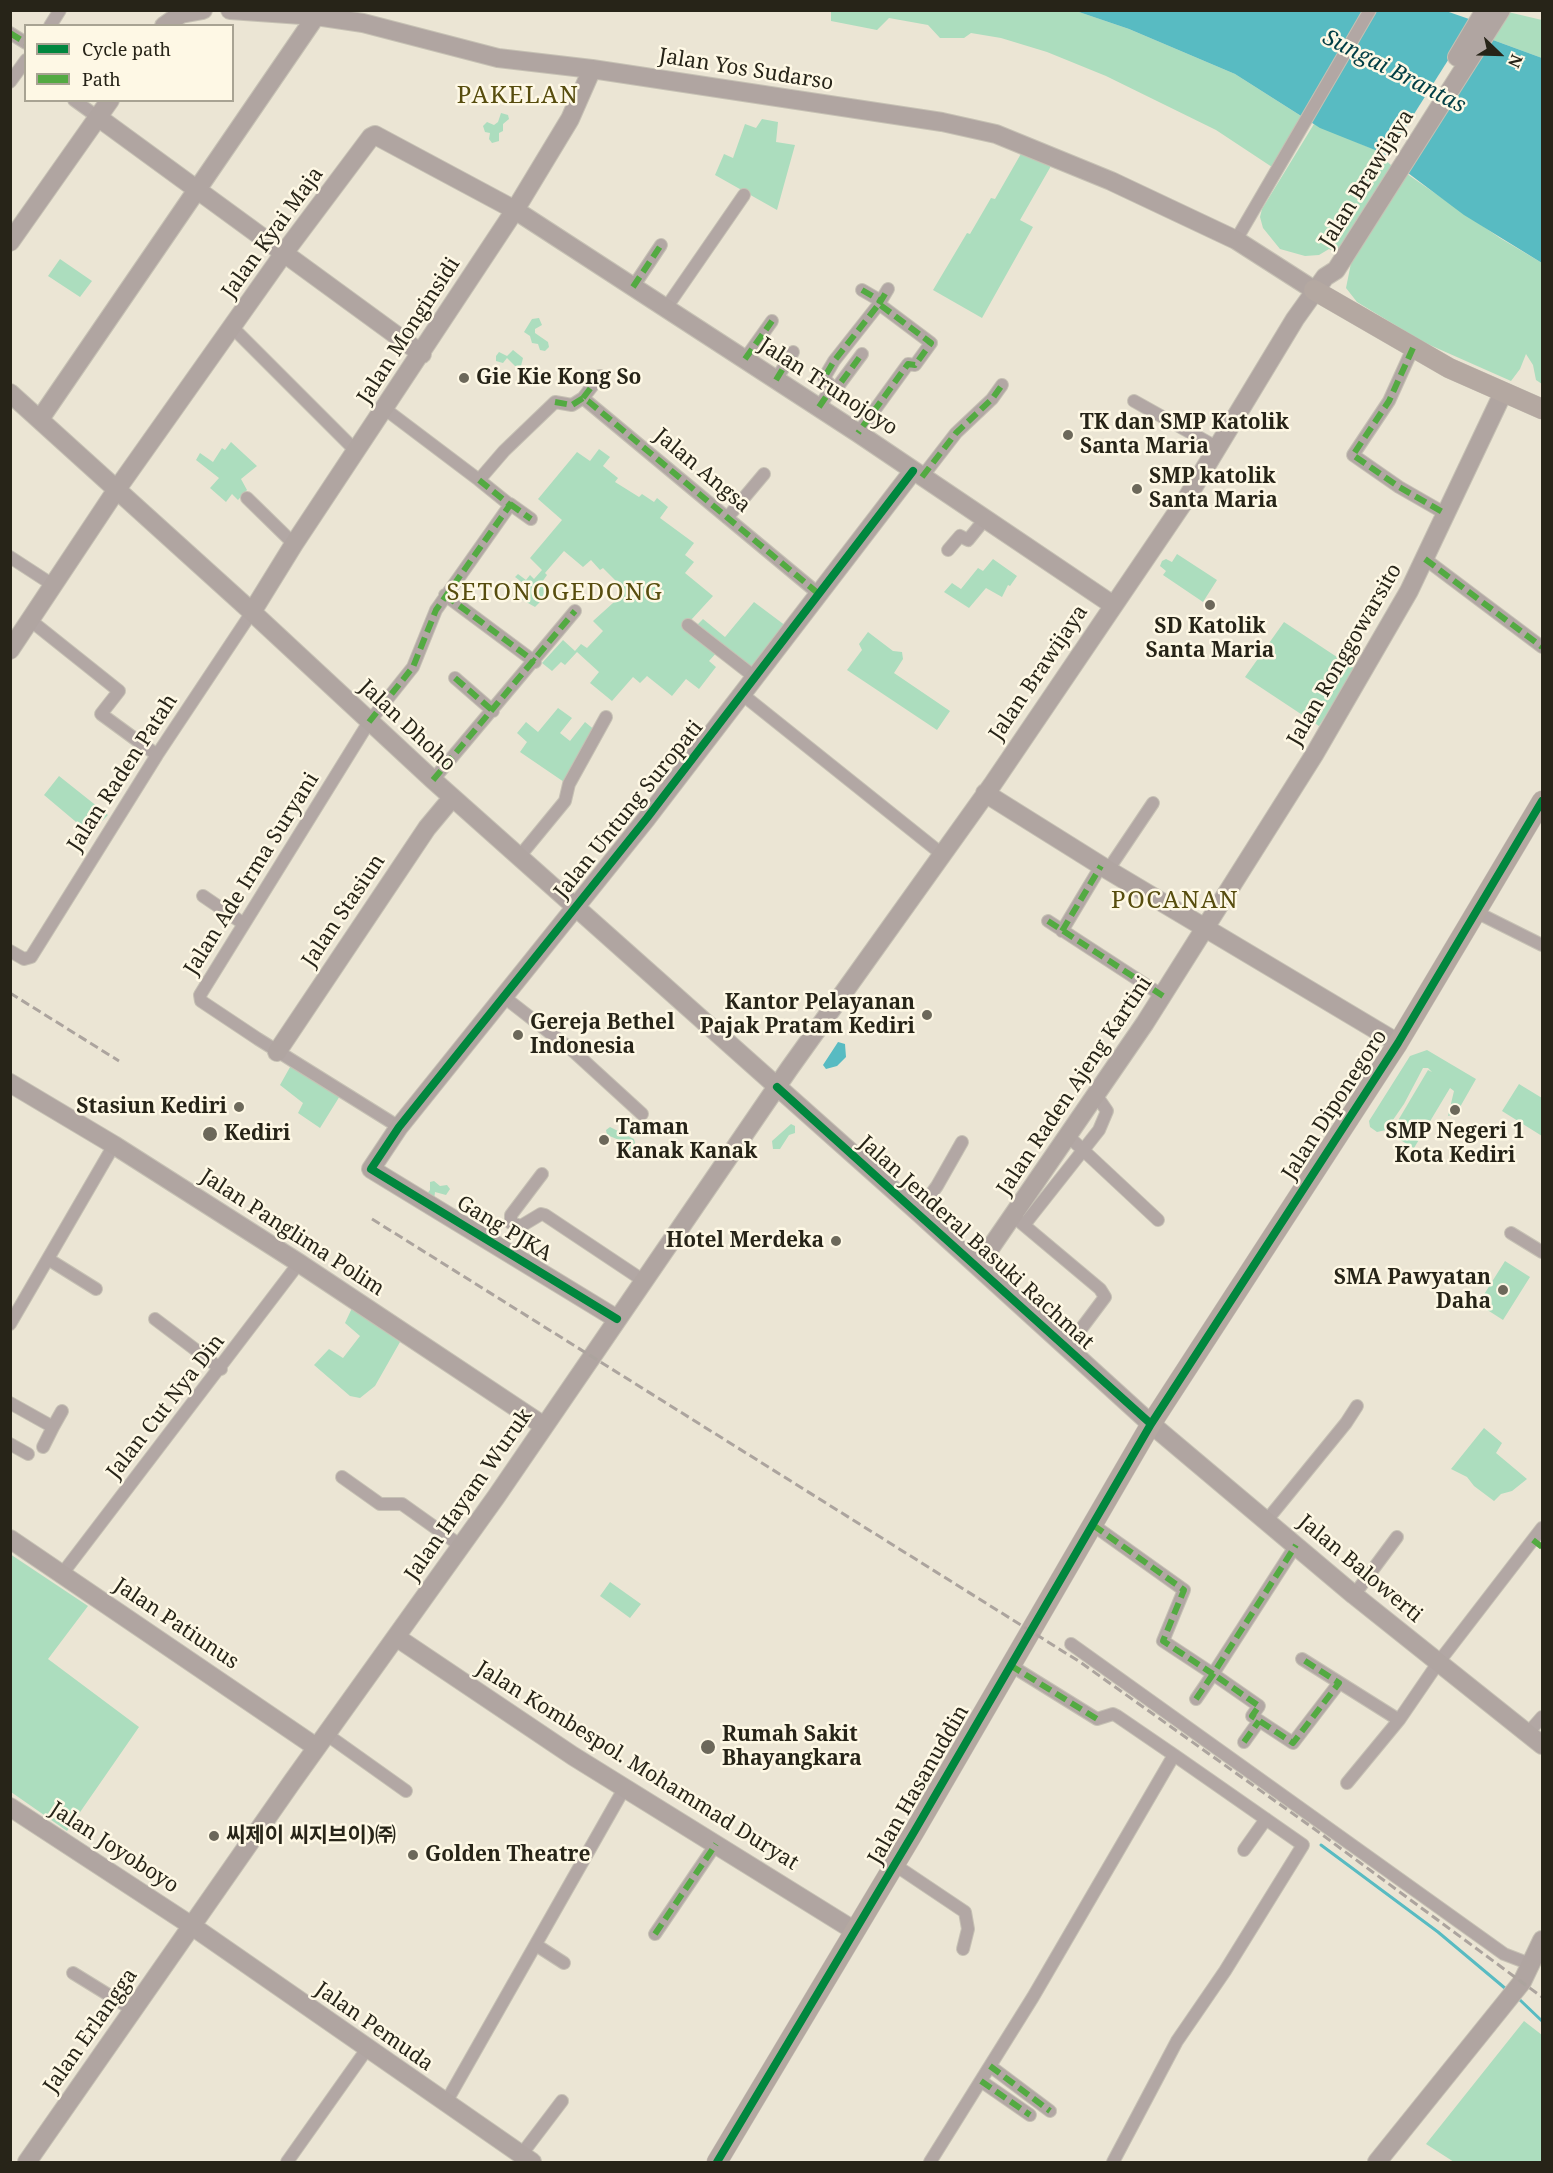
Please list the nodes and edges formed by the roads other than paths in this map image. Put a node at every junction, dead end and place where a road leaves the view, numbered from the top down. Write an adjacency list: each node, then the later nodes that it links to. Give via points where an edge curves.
1 (60, 10): 8 (street)
2 (203, 10): 9 (street, via 181,14)
3 (230, 10): 7 (street, Jalan Yos Sudarso)
4 (1370, 10): 21 (street)
5 (1485, 10): 25 (street, Jalan Brawijaya)
6 (1501, 10): 25 (street, Jalan Brawijaya)
7 (316, 16): 13 (street, Jalan Yos Sudarso, via 363,23 498,57); 18 (street)
8 (51, 24)
9 (167, 24)
10 (10, 33): 11 (street)
11 (24, 42)
12 (24, 64): 14 (street)
13 (592, 69): 20 (street, Jalan Monginsidi, via 570,119); 21 (street, Jalan Yos Sudarso, via 942,122 996,134 1100,176)
14 (10, 82)
15 (77, 102): 17 (street)
16 (110, 102): 17 (street)
17 (99, 118): 18 (street); 22 (street)
18 (198, 191): 24 (street); 50 (street)
19 (744, 195): 31 (street)
20 (515, 210): 24 (street, Jalan Kyai Maja, via 375,135); 27 (street, Jalan Trunojoyo); 36 (street, Jalan Monginsidi)
21 (1236, 240): 26 (street, Jalan Yos Sudarso)
22 (10, 242)
23 (661, 245): 27 (street)
24 (284, 253): 33 (street, Jalan Kyai Maja); 36 (street)
25 (1339, 255): 26 (street, Jalan Brawijaya, via 1336,270)
26 (1320, 283): 34 (main road); 52 (street, Jalan Brawijaya)
27 (633, 287): 31 (street, Jalan Trunojoyo)
28 (888, 289): 30 (street)
29 (862, 290): 30 (street)
30 (880, 303): 42 (street, via 824,378); 51 (street, via 935,347 915,365 908,364)
31 (666, 308): 38 (street, Jalan Trunojoyo)
32 (772, 321): 38 (street)
33 (231, 327): 53 (street); 57 (street, Jalan Kyai Maja)
34 (1413, 348): 44 (main road); 60 (street, via 1389,401 1353,455)
35 (793, 352): 40 (street)
36 (422, 354): 49 (street, Jalan Monginsidi)
37 (862, 354): 42 (street)
38 (745, 359): 40 (street, Jalan Trunojoyo)
39 (600, 376): 45 (street)
40 (776, 380): 47 (street, Jalan Trunojoyo)
41 (1002, 386): 55 (street)
42 (833, 388): 47 (street)
43 (10, 393): 50 (street, Jalan Dhoho)
44 (1503, 393): 48 (main road); 60 (street, Jalan Ronggowarsito)
45 (583, 398): 56 (street, via 572,405 555,402); 61 (street, Jalan Angsa)
46 (1134, 401): 52 (street)
47 (819, 407): 51 (street, Jalan Trunojoyo)
48 (1542, 409)
49 (385, 410): 53 (street, Jalan Monginsidi); 56 (street)
50 (40, 419): 57 (street, Jalan Dhoho)
51 (858, 433): 55 (street, Jalan Trunojoyo)
52 (1218, 448): 71 (street, Jalan Brawijaya)
53 (356, 451): 64 (street, Jalan Monginsidi)
54 (764, 474): 61 (street)
55 (917, 474): 63 (street, Jalan Trunojoyo); 70 (street, Jalan Untung Suropati)
56 (479, 480): 59 (street)
57 (117, 489): 68 (street, Jalan Kyai Maja); 73 (street, Jalan Dhoho)
58 (247, 498): 64 (street)
59 (510, 504): 62 (street); 69 (street, Jalan Ade Irma Suryani)
60 (1446, 514): 67 (street, Jalan Ronggowarsito)
61 (727, 518): 70 (street, Jalan Angsa)
62 (531, 519)
63 (985, 519): 65 (street, via 968,540 960,536); 71 (street, Jalan Trunojoyo)
64 (294, 544): 73 (street, Jalan Monginsidi)
65 (948, 550)
66 (10, 557): 68 (street)
67 (1425, 559): 76 (street); 99 (street, Jalan Ronggowarsito, via 1314,755)
68 (53, 585): 74 (street, Jalan Kyai Maja)
69 (446, 595): 78 (street); 84 (street, Jalan Ade Irma Suryani, via 428,626 413,667)
70 (820, 595): 80 (street, Jalan Untung Suropati)
71 (1113, 605): 87 (street, Jalan Brawijaya)
72 (575, 611): 78 (street)
73 (252, 612): 84 (street, Jalan Dhoho); 85 (street, Jalan Raden Patah)
74 (30, 620): 77 (street, Jalan Kyai Maja); 85 (street, via 119,691 101,714)
75 (688, 625): 80 (street)
76 (1542, 647)
77 (10, 650)
78 (535, 662): 82 (street)
79 (455, 678): 82 (street)
80 (756, 678): 81 (street, Jalan Untung Suropati)
81 (743, 695): 91 (street); 95 (street, Jalan Untung Suropati)
82 (493, 711): 86 (street)
83 (606, 717): 92 (street, via 569,784 565,801)
84 (369, 722): 86 (street, Jalan Dhoho); 98 (street, Jalan Ade Irma Suryani)
85 (156, 755): 102 (street, Jalan Raden Patah, via 31,957 24,959)
86 (433, 780): 88 (street, Jalan Dhoho)
87 (985, 793): 91 (street, Jalan Brawijaya); 93 (street)
88 (452, 798): 92 (street, Jalan Dhoho); 106 (street, Jalan Stasiun, via 427,828)
89 (1153, 803): 93 (street)
90 (1541, 806): 96 (main road, Jalan Diponegoro)
91 (943, 855): 108 (street, Jalan Brawijaya)
92 (519, 857): 95 (street, Jalan Dhoho)
93 (1105, 868): 99 (street); 100 (street)
94 (203, 896): 98 (street)
95 (574, 908): 104 (street, Jalan Untung Suropati); 108 (street, Jalan Dhoho)
96 (1476, 912): 101 (street); 105 (main road, Jalan Diponegoro)
97 (1048, 921): 100 (street)
98 (244, 924): 106 (street, Jalan Ade Irma Suryani, via 200,998)
99 (1206, 929): 103 (street, Jalan Raden Ajeng Kartini); 105 (street)
100 (1062, 931): 103 (street)
101 (1542, 945)
102 (10, 951)
103 (1163, 996): 109 (street, Jalan Raden Ajeng Kartini)
104 (504, 997): 110 (street, via 572,1050); 111 (street, Jalan Untung Suropati)
105 (1398, 1043): 136 (main road, Jalan Diponegoro)
106 (277, 1052): 111 (street)
107 (10, 1083): 114 (street, Jalan Panglima Polim)
108 (777, 1087): 118 (street, Jalan Jenderal Basuki Rachmat); 126 (street, Jalan Hayam Wuruk)
109 (1096, 1095): 112 (street, Jalan Raden Ajeng Kartini); 115 (street, via 1107,1111)
110 (642, 1114)
111 (399, 1127): 116 (street, Jalan Untung Suropati)
112 (1068, 1136): 115 (street); 119 (street, Jalan Raden Ajeng Kartini)
113 (962, 1142): 118 (street)
114 (114, 1145): 123 (street); 124 (street, Jalan Panglima Polim)
115 (1083, 1151): 119 (street); 120 (street)
116 (371, 1169): 129 (street, Gang PJKA)
117 (542, 1174): 126 (street, via 511,1215 511,1223 521,1226 545,1215)
118 (918, 1212): 125 (street, Jalan Jenderal Basuki Rachmat)
119 (1019, 1220): 125 (street, Jalan Raden Ajeng Kartini); 131 (street, via 1105,1297)
120 (1158, 1220)
121 (1511, 1233): 122 (street)
122 (1542, 1252)
123 (48, 1258): 127 (street); 130 (street)
124 (299, 1263): 132 (street, Jalan Cut Nya Din); 137 (street, Jalan Panglima Polim)
125 (978, 1266): 131 (street, Jalan Jenderal Basuki Rachmat)
126 (644, 1281): 129 (street, Jalan Hayam Wuruk)
127 (96, 1289)
128 (155, 1319): 132 (street)
129 (617, 1319): 137 (street, Jalan Hayam Wuruk)
130 (10, 1324)
131 (1066, 1349): 136 (street, Jalan Jenderal Basuki Rachmat)
132 (221, 1369): 151 (street, Jalan Cut Nya Din)
133 (10, 1403): 138 (street)
134 (1357, 1406): 143 (street)
135 (62, 1411): 138 (street)
136 (1151, 1424): 143 (street, Jalan Balowerti); 144 (main road, Jalan Hasanuddin)
137 (544, 1426): 150 (street, Jalan Hayam Wuruk)
138 (53, 1427): 140 (street)
139 (10, 1444): 141 (street)
140 (43, 1447)
141 (28, 1454)
142 (342, 1477): 150 (street, via 380,1504 402,1504)
143 (1267, 1520): 149 (street, Jalan Balowerti)
144 (1093, 1524): 157 (main road, Jalan Hasanuddin); 158 (street, via 1184,1590 1163,1641)
145 (1542, 1528): 148 (street)
146 (1397, 1537): 152 (street)
147 (10, 1539): 151 (street, Jalan Patiunus)
148 (1538, 1544): 156 (street)
149 (1296, 1545): 152 (street, Jalan Balowerti); 158 (street)
150 (461, 1546): 153 (street, Jalan Hayam Wuruk)
151 (62, 1574): 165 (street, Jalan Patiunus)
152 (1354, 1595): 156 (street, Jalan Balowerti)
153 (396, 1637): 165 (street, Jalan Hayam Wuruk); 170 (street, Jalan Kombespol. Mohammad Duryat)
154 (1071, 1644): 184 (street, via 1504,1954)
155 (1302, 1659): 159 (street)
156 (1438, 1663): 162 (street); 164 (street, Jalan Balowerti)
157 (1010, 1665): 168 (street, via 1097,1719 1117,1716); 176 (main road, Jalan Hasanuddin)
158 (1213, 1674): 160 (street); 163 (street, via 1259,1706 1252,1716)
159 (1339, 1683): 162 (street); 163 (street, via 1293,1743)
160 (1196, 1699)
161 (1542, 1717): 164 (street)
162 (1399, 1720): 169 (street)
163 (1259, 1721): 166 (street)
164 (1528, 1733): 167 (street, Jalan Balowerti)
165 (321, 1741): 171 (street); 177 (street, Jalan Hayam Wuruk)
166 (1244, 1742)
167 (1542, 1745)
168 (1174, 1755): 173 (street); 188 (street)
169 (1347, 1783)
170 (625, 1787): 174 (street, Jalan Kombespol. Mohammad Duryat); 181 (street)
171 (406, 1791)
172 (10, 1807): 177 (street, Jalan Joyoboyo)
173 (1266, 1819): 175 (street); 199 (street, via 1303,1845 1226,1971 1177,2041)
174 (716, 1844): 178 (street, Jalan Kombespol. Mohammad Duryat); 179 (street)
175 (1244, 1850)
176 (895, 1865): 178 (main road, Jalan Hasanuddin); 182 (street, via 965,1912 968,1929)
177 (192, 1926): 186 (street, Jalan Erlangga); 187 (street, Jalan Pemuda)
178 (855, 1931): 197 (main road, Jalan Hasanuddin)
179 (655, 1934)
180 (1542, 1940): 184 (street)
181 (536, 1945): 183 (street); 191 (street)
182 (963, 1950)
183 (564, 1963)
184 (1530, 1964): 200 (street, via 1516,1990)
185 (73, 1973): 186 (street)
186 (133, 2010): 195 (street, Jalan Erlangga)
187 (367, 2049): 191 (street, Jalan Pemuda); 196 (street)
188 (990, 2066): 189 (street); 192 (street)
189 (981, 2081): 193 (street); 198 (street)
190 (562, 2101): 194 (street)
191 (445, 2104): 194 (street, Jalan Pemuda)
192 (1050, 2110)
193 (1030, 2115)
194 (527, 2159)
195 (27, 2163)
196 (287, 2163)
197 (717, 2163)
198 (930, 2163)
199 (1113, 2163)
200 (1377, 2163)

